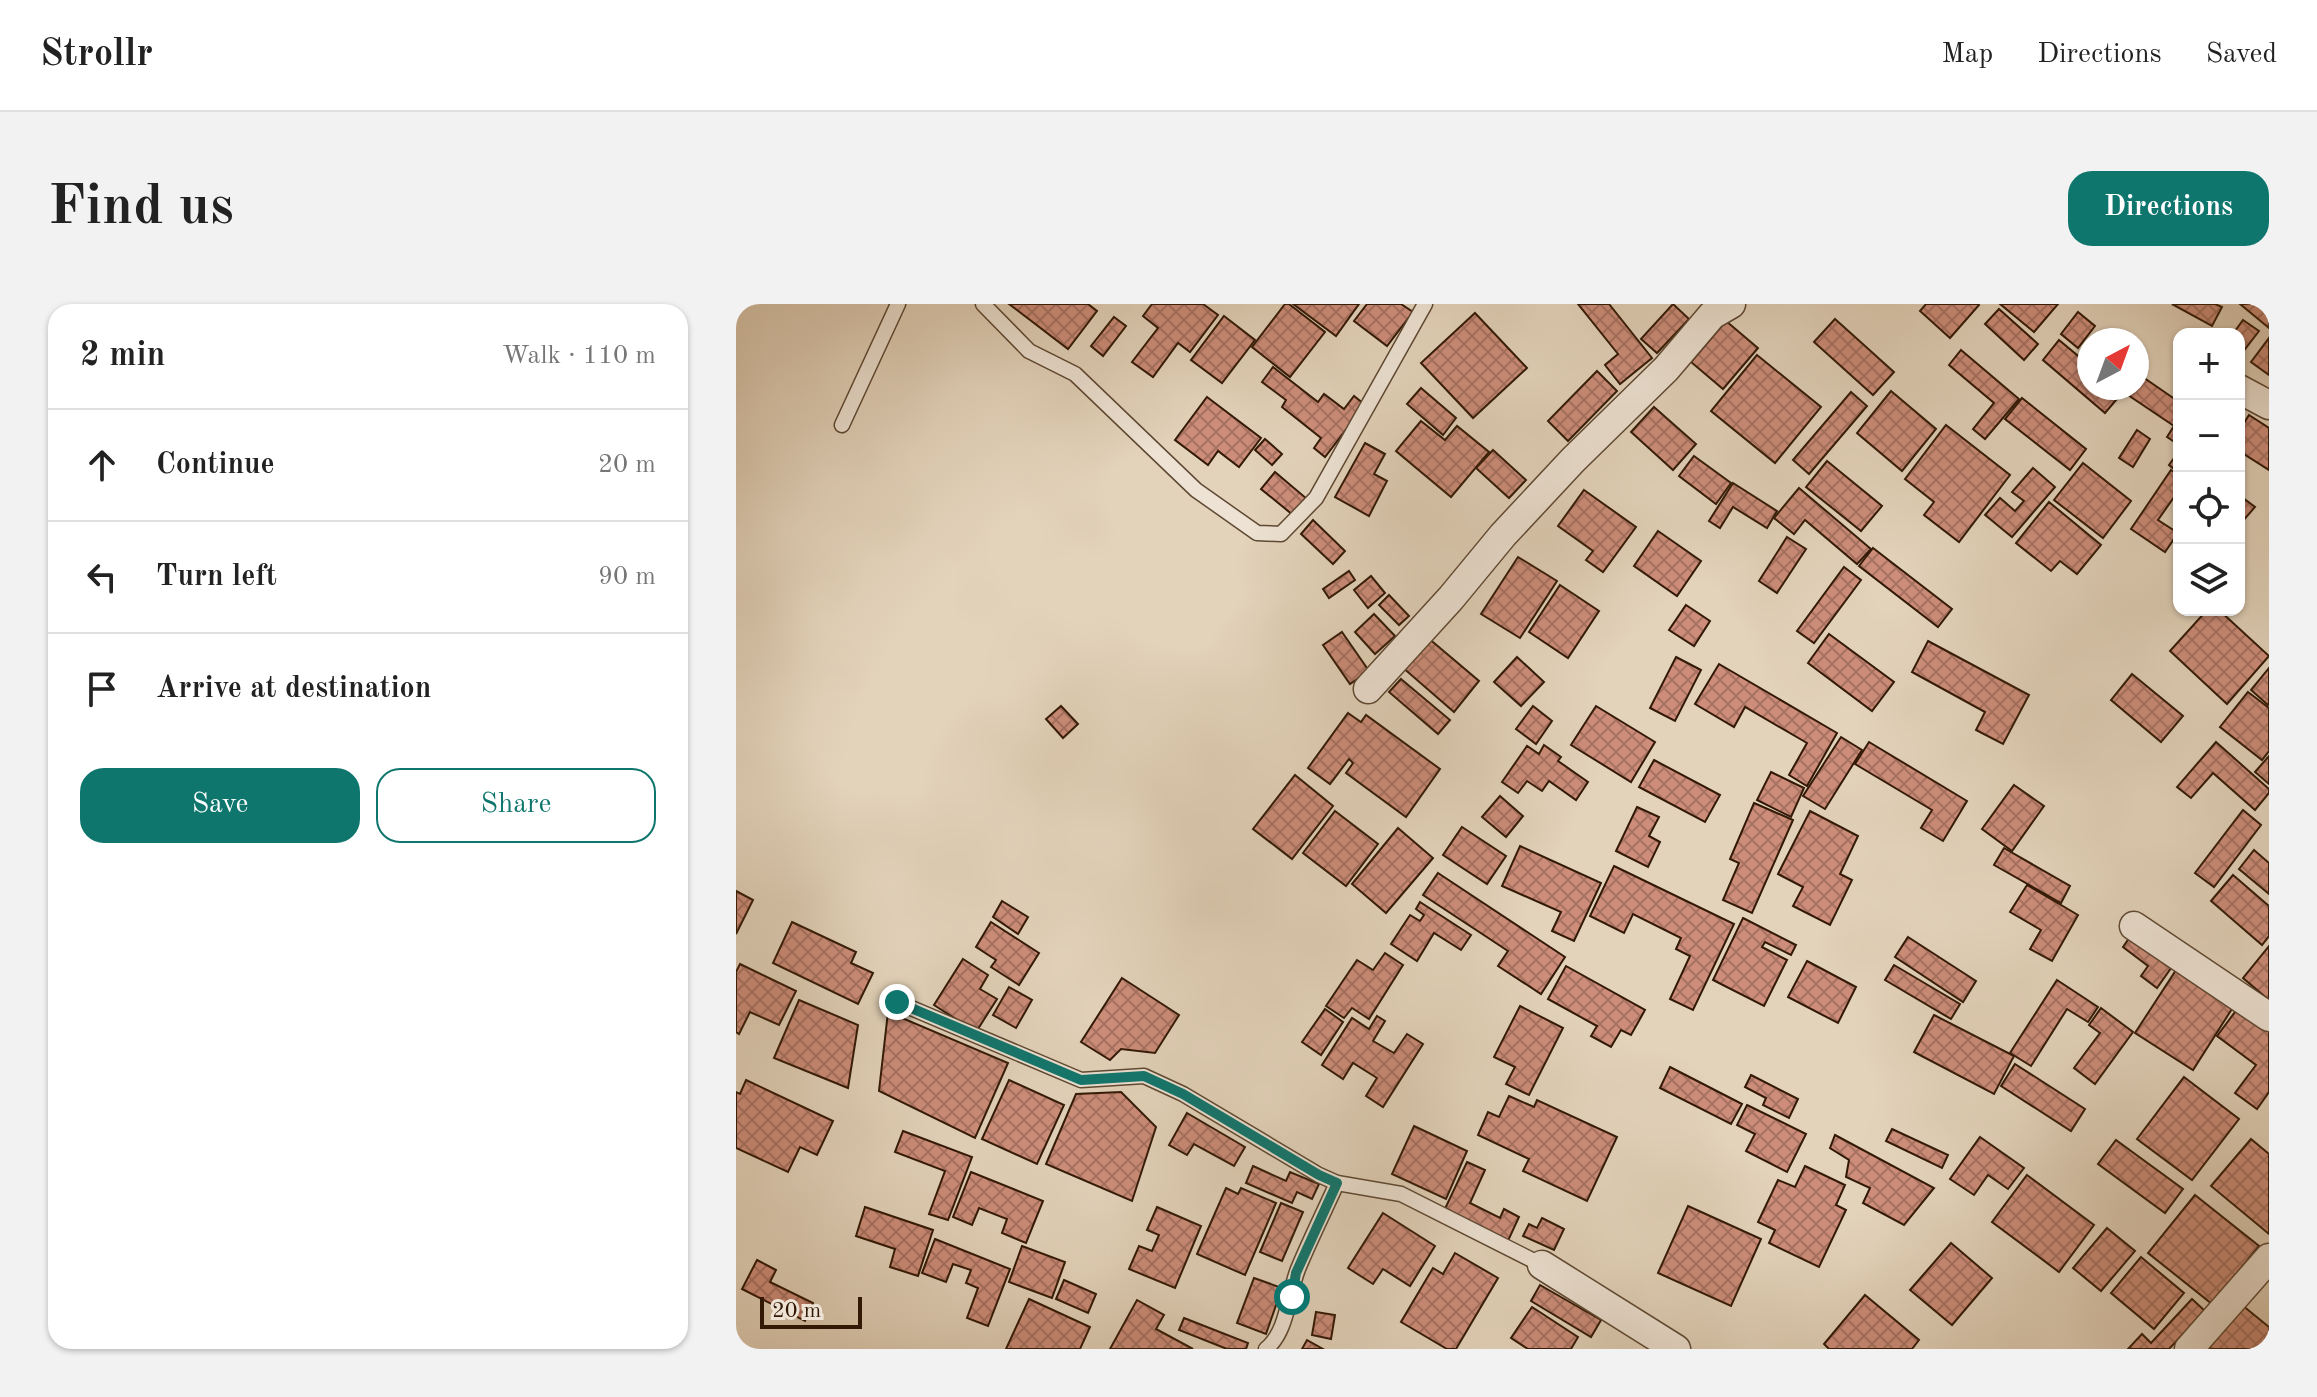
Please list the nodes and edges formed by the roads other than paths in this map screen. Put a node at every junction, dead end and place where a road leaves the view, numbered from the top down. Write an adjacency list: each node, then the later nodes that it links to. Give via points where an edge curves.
1 (898, 304): 7 (lane)
2 (983, 304): 3 (lane, via 1029,351 1075,374 1196,490 1257,533 1281,534 1316,498)
3 (1425, 304)
4 (1731, 304): 8 (street, via 1712,315 1666,369 1573,460)
5 (2245, 392): 6 (street)
6 (2269, 405)
7 (842, 425)
8 (1368, 689)
9 (2134, 926): 11 (street)
10 (897, 1002): 12 (lane, via 1081,1080 1144,1076)
11 (2269, 1017)
12 (1337, 1183): 14 (lane, via 1401,1194); 15 (lane)
13 (2269, 1258): 17 (street)
14 (1542, 1265): 16 (street)
15 (1266, 1349)
16 (1676, 1349)
17 (2189, 1349)

